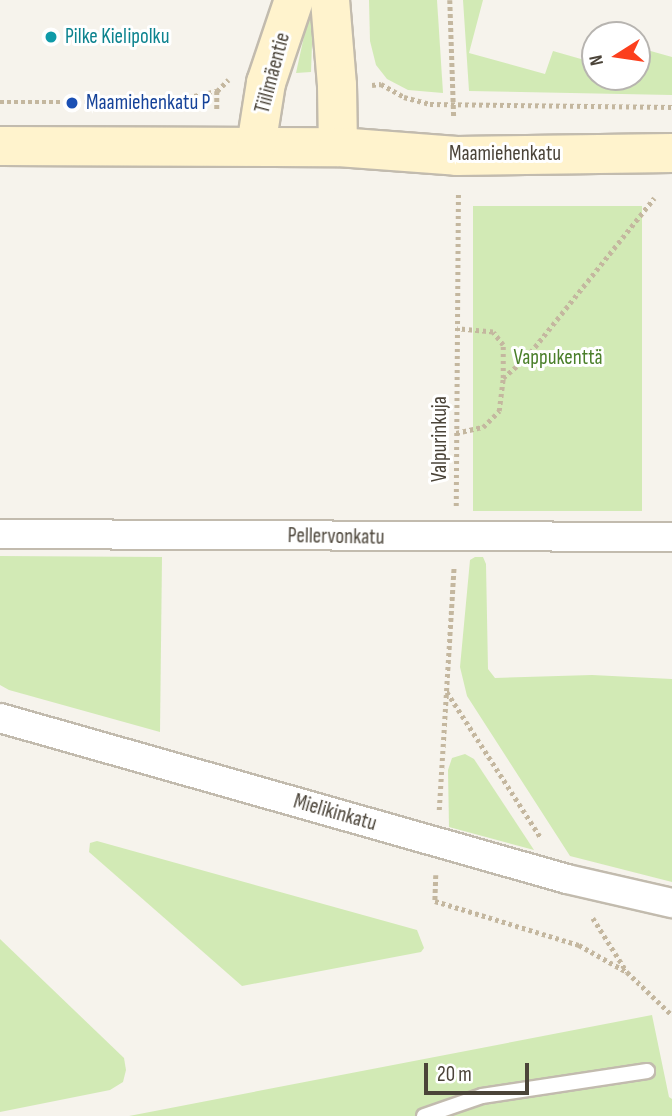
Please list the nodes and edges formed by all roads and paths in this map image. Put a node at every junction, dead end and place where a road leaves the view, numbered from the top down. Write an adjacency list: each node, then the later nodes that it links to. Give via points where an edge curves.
1 (293, 0): 6 (main road, Tiilimäentie, via 266,83)
2 (330, 0): 7 (main road)
3 (450, 0): 4 (path)
4 (452, 105)
5 (0, 146): 6 (main road)
6 (256, 146): 7 (main road, Maamiehenkatu)
7 (338, 147): 8 (main road, Maamiehenkatu, via 457,156)
8 (672, 153)
9 (458, 187): 11 (path, Valpurinkuja)
10 (654, 198): 12 (path, via 526,358)
11 (457, 330): 12 (path, via 493,332 503,345); 13 (path, Valpurinkuja)
12 (503, 378): 13 (path, via 499,411 483,427)
13 (456, 433): 16 (path, Valpurinkuja)
14 (0, 534): 16 (street, Pellervonkatu)
15 (672, 537): 16 (street, Pellervonkatu)
16 (456, 538): 18 (path, Valpurinkuja)
17 (0, 718): 18 (street, Mielikinkatu)
18 (437, 842): 19 (street, Mielikinkatu); 20 (path, Valpurinkuja, via 435,901 579,944)
19 (672, 903)
20 (627, 972)
21 (647, 1071): 22 (lane, via 482,1096)
22 (424, 1116)

